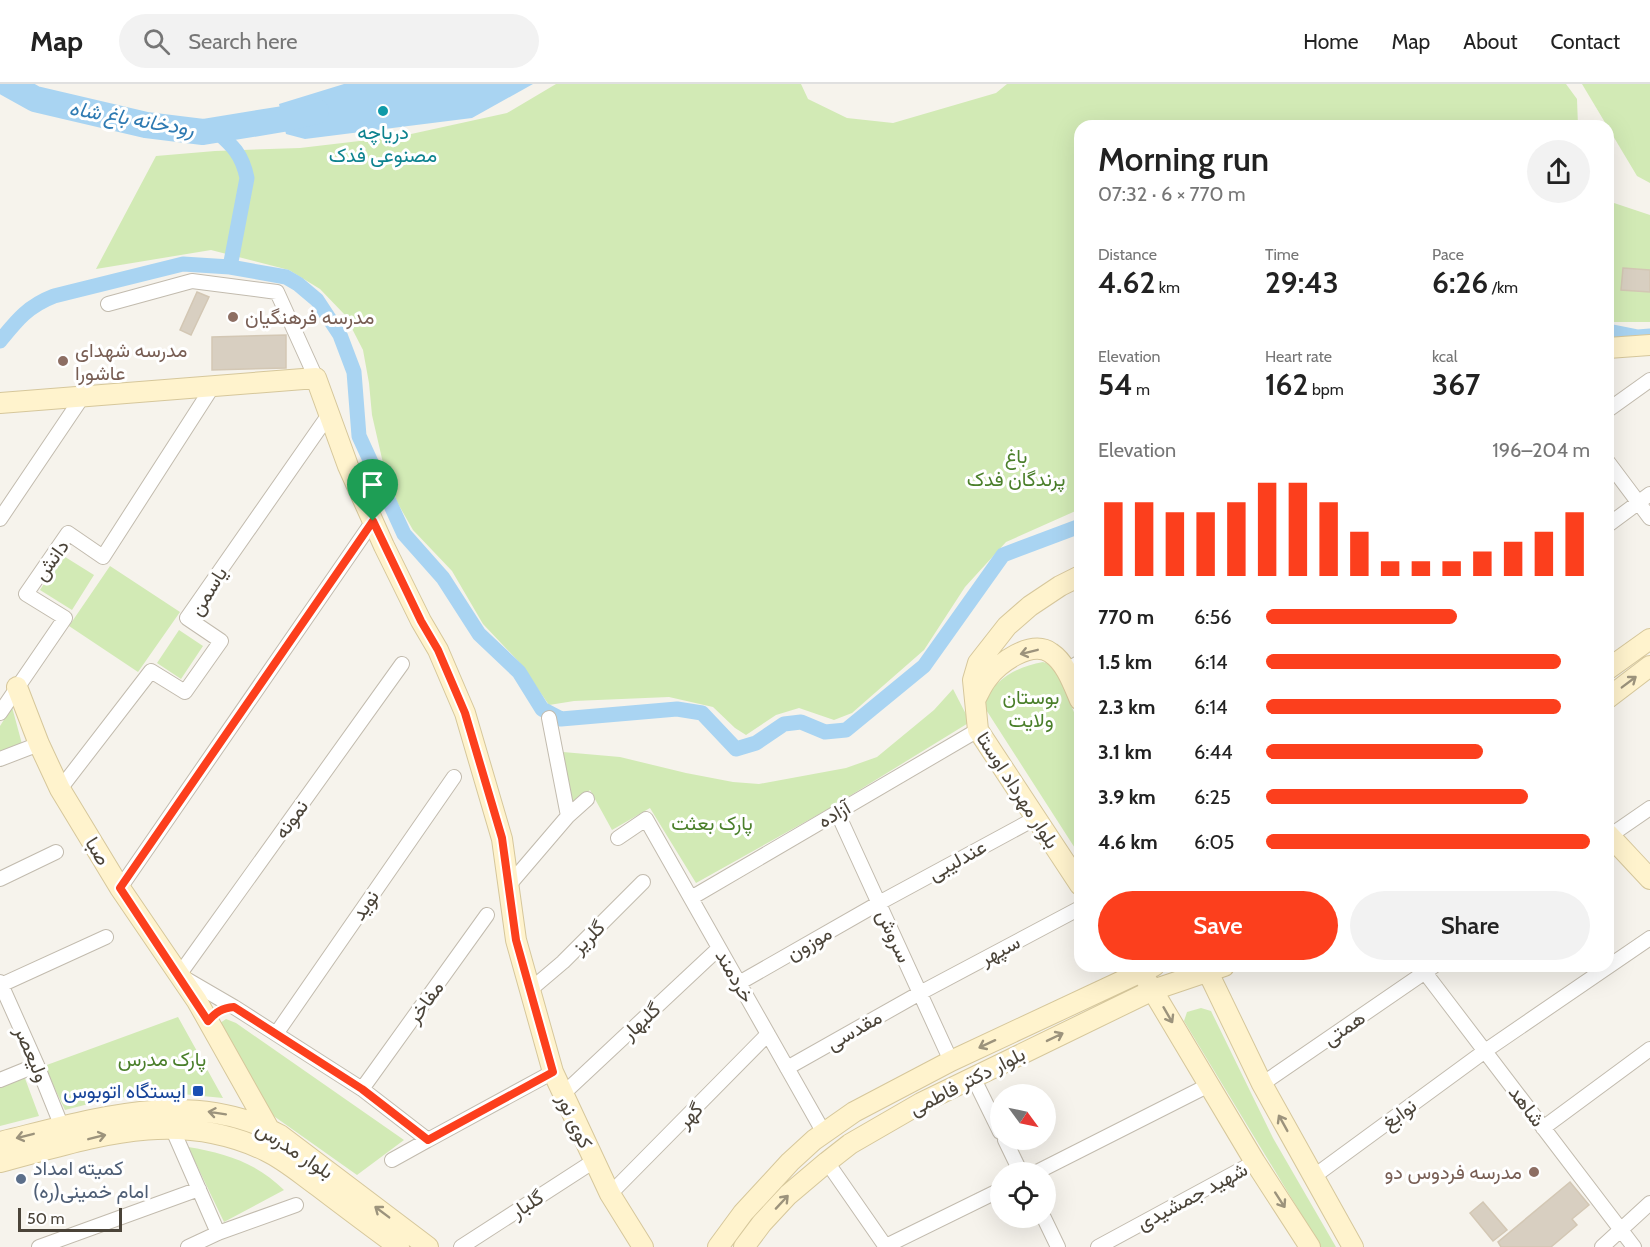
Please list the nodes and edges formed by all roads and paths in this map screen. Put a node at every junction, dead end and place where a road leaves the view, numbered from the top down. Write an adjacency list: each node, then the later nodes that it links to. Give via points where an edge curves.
1 (108, 304): 4 (street, via 192,281 277,292)
2 (1650, 345): 3 (main road)
3 (1614, 348)
4 (316, 378): 6 (main road); 10 (main road, کوی نور)
5 (1650, 380): 9 (street)
6 (213, 386): 7 (main road); 23 (street, دانش, via 103,557 68,533 26,594 65,618)
7 (83, 396): 8 (main road); 14 (street)
8 (0, 403)
9 (1614, 406)
10 (330, 413): 15 (main road, کوی نور); 32 (street, یاسمن, via 187,618 221,641 185,692 151,671)
11 (1614, 468): 12 (street)
12 (1644, 499): 13 (street); 16 (street)
13 (1650, 518)
14 (0, 519)
15 (373, 521): 46 (main road, کوی نور, via 465,713 502,838); 47 (street)
16 (1614, 521)
17 (1074, 579): 25 (main road, بلوار مهرداد اوستا, via 1030,606 992,643 978,663 973,680)
18 (1650, 639): 20 (main road)
19 (402, 664): 63 (street, نمونه)
20 (1614, 665)
21 (1650, 666): 24 (main road, one-way to 21)
22 (1073, 667): 25 (main road, one-way to 25, via 1049,651 1026,651 995,670)
23 (17, 687): 26 (street, دانش); 29 (main road, صبا)
24 (1614, 693)
25 (974, 702): 28 (main road, بلوار مهرداد اوستا)
26 (0, 713)
27 (549, 718): 36 (street)
28 (978, 730): 35 (street, آزاده); 37 (main road, بلوار مهرداد اوستا)
29 (39, 744): 30 (street); 32 (main road, صبا)
30 (0, 759)
31 (454, 777): 71 (street, نوید)
32 (60, 789): 47 (main road, صبا)
33 (587, 799): 36 (street)
34 (1650, 808): 38 (street)
35 (837, 812): 48 (street, آزاده); 49 (street, سروش)
36 (568, 816): 46 (street)
37 (1036, 818): 42 (main road, بلوار مهرداد اوستا); 49 (street, عندلیبی)
38 (1614, 832)
39 (618, 838): 48 (street, خردمند, via 646,819)
40 (1614, 842): 44 (main road)
41 (56, 852): 43 (street)
42 (1074, 876)
43 (0, 879)
44 (1650, 879)
45 (643, 882): 66 (street, گلریز)
46 (508, 885): 66 (main road, کوی نور, via 516,940)
47 (120, 888): 63 (main road, صبا)
48 (691, 898): 54 (street, خردمند)
49 (879, 903): 65 (street, موزون); 68 (street, سروش)
50 (1074, 911): 68 (street, سپهر)
51 (487, 915): 83 (street, مفاخر)
52 (106, 937): 64 (street)
53 (1650, 938): 55 (street, نوابغ)
54 (719, 948): 65 (street, خردمند); 84 (street, گلبهار)
55 (1614, 963)
56 (1136, 972): 75 (main road, بلوار دکتر فاطمی, one-way to 75)
57 (1146, 972): 67 (main road)
58 (1202, 972): 67 (main road, بلوار دکتر فاطمی)
59 (1215, 972): 81 (main road)
60 (1420, 972): 81 (street, همتی)
61 (1429, 972): 74 (street, شاهد)
62 (1600, 972): 74 (street, نوابغ)
63 (179, 975): 69 (street); 70 (main road, صبا)
64 (1, 983): 76 (street, ولیعصر)
65 (739, 983): 72 (street, خردمند)
66 (530, 990): 78 (main road, کوی نور)
67 (1153, 990): 79 (main road, بلوار دکتر فاطمی, one-way to 67); 82 (main road, one-way to 82)
68 (920, 993): 75 (street, سروش); 77 (street, مقدسی)
69 (234, 1007): 70 (street, via 215,1013); 71 (street)
70 (208, 1021): 89 (main road, صبا)
71 (276, 1034): 83 (street)
72 (768, 1034): 77 (street, خردمند); 101 (street, گهر)
73 (1650, 1049): 88 (street)
74 (1485, 1051): 88 (street, شاهد); 99 (street, نوابغ)
75 (951, 1061): 90 (main road, بلوار دکتر فاطمی)
76 (37, 1065): 80 (street); 86 (street, ولیعصر)
77 (787, 1068): 90 (street, خردمند)
78 (553, 1072): 84 (main road, کوی نور); 91 (street)
79 (973, 1077): 85 (street); 96 (main road, بلوار دکتر فاطمی, via 850,1144)
80 (0, 1080)
81 (1262, 1084): 99 (main road, one-way to 81)
82 (1209, 1085): 97 (street); 98 (main road)
83 (362, 1089): 91 (street)
84 (563, 1094): 94 (main road, کوی نور)
85 (990, 1112)
86 (62, 1127): 89 (main road, بلوار مدرس, one-way to 86, via 226,1115 162,1109); 92 (main road, بلوار مدرس, one-way to 92)
87 (172, 1128): 95 (main road, بلوار مدرس, one-way to 87, via 122,1131); 100 (street); 103 (main road, بلوار مدرس, via 203,1130 267,1151)
88 (1543, 1128): 107 (street, شاهد)
89 (269, 1129): 103 (main road, بلوار مدرس)
90 (824, 1132): 110 (main road, بلوار دکتر فاطمی, via 766,1187)
91 (428, 1140): 93 (street)
92 (0, 1142)
93 (392, 1160)
94 (594, 1161): 101 (main road, کوی نور); 116 (street, گلبار)
95 (0, 1162)
96 (827, 1162): 111 (street); 117 (main road, بلوار دکتر فاطمی, one-way to 96, via 789,1195)
97 (1056, 1162)
98 (1255, 1162): 119 (street, شهید جمشیدی); 120 (main road, one-way to 120)
99 (1313, 1177): 121 (main road)
100 (199, 1189): 108 (street); 112 (street)
101 (610, 1194): 109 (main road, کوی نور)
102 (990, 1195): 111 (street)
103 (348, 1198): 114 (main road, بلوار مدرس); 115 (main road, بلوار مدرس, one-way to 103)
104 (1650, 1203): 107 (street)
105 (296, 1205): 108 (street)
106 (1049, 1228): 118 (street)
107 (1621, 1230): 122 (street); 123 (street, شاهد)
108 (218, 1233): 113 (street)
109 (640, 1246)
110 (718, 1246)
111 (886, 1246)
112 (39, 1247)
113 (188, 1247)
114 (399, 1247)
115 (428, 1247)
116 (461, 1247)
117 (744, 1247)
118 (1058, 1247)
119 (1098, 1247)
120 (1310, 1247)
121 (1353, 1247)
122 (1602, 1247)
123 (1634, 1247)

